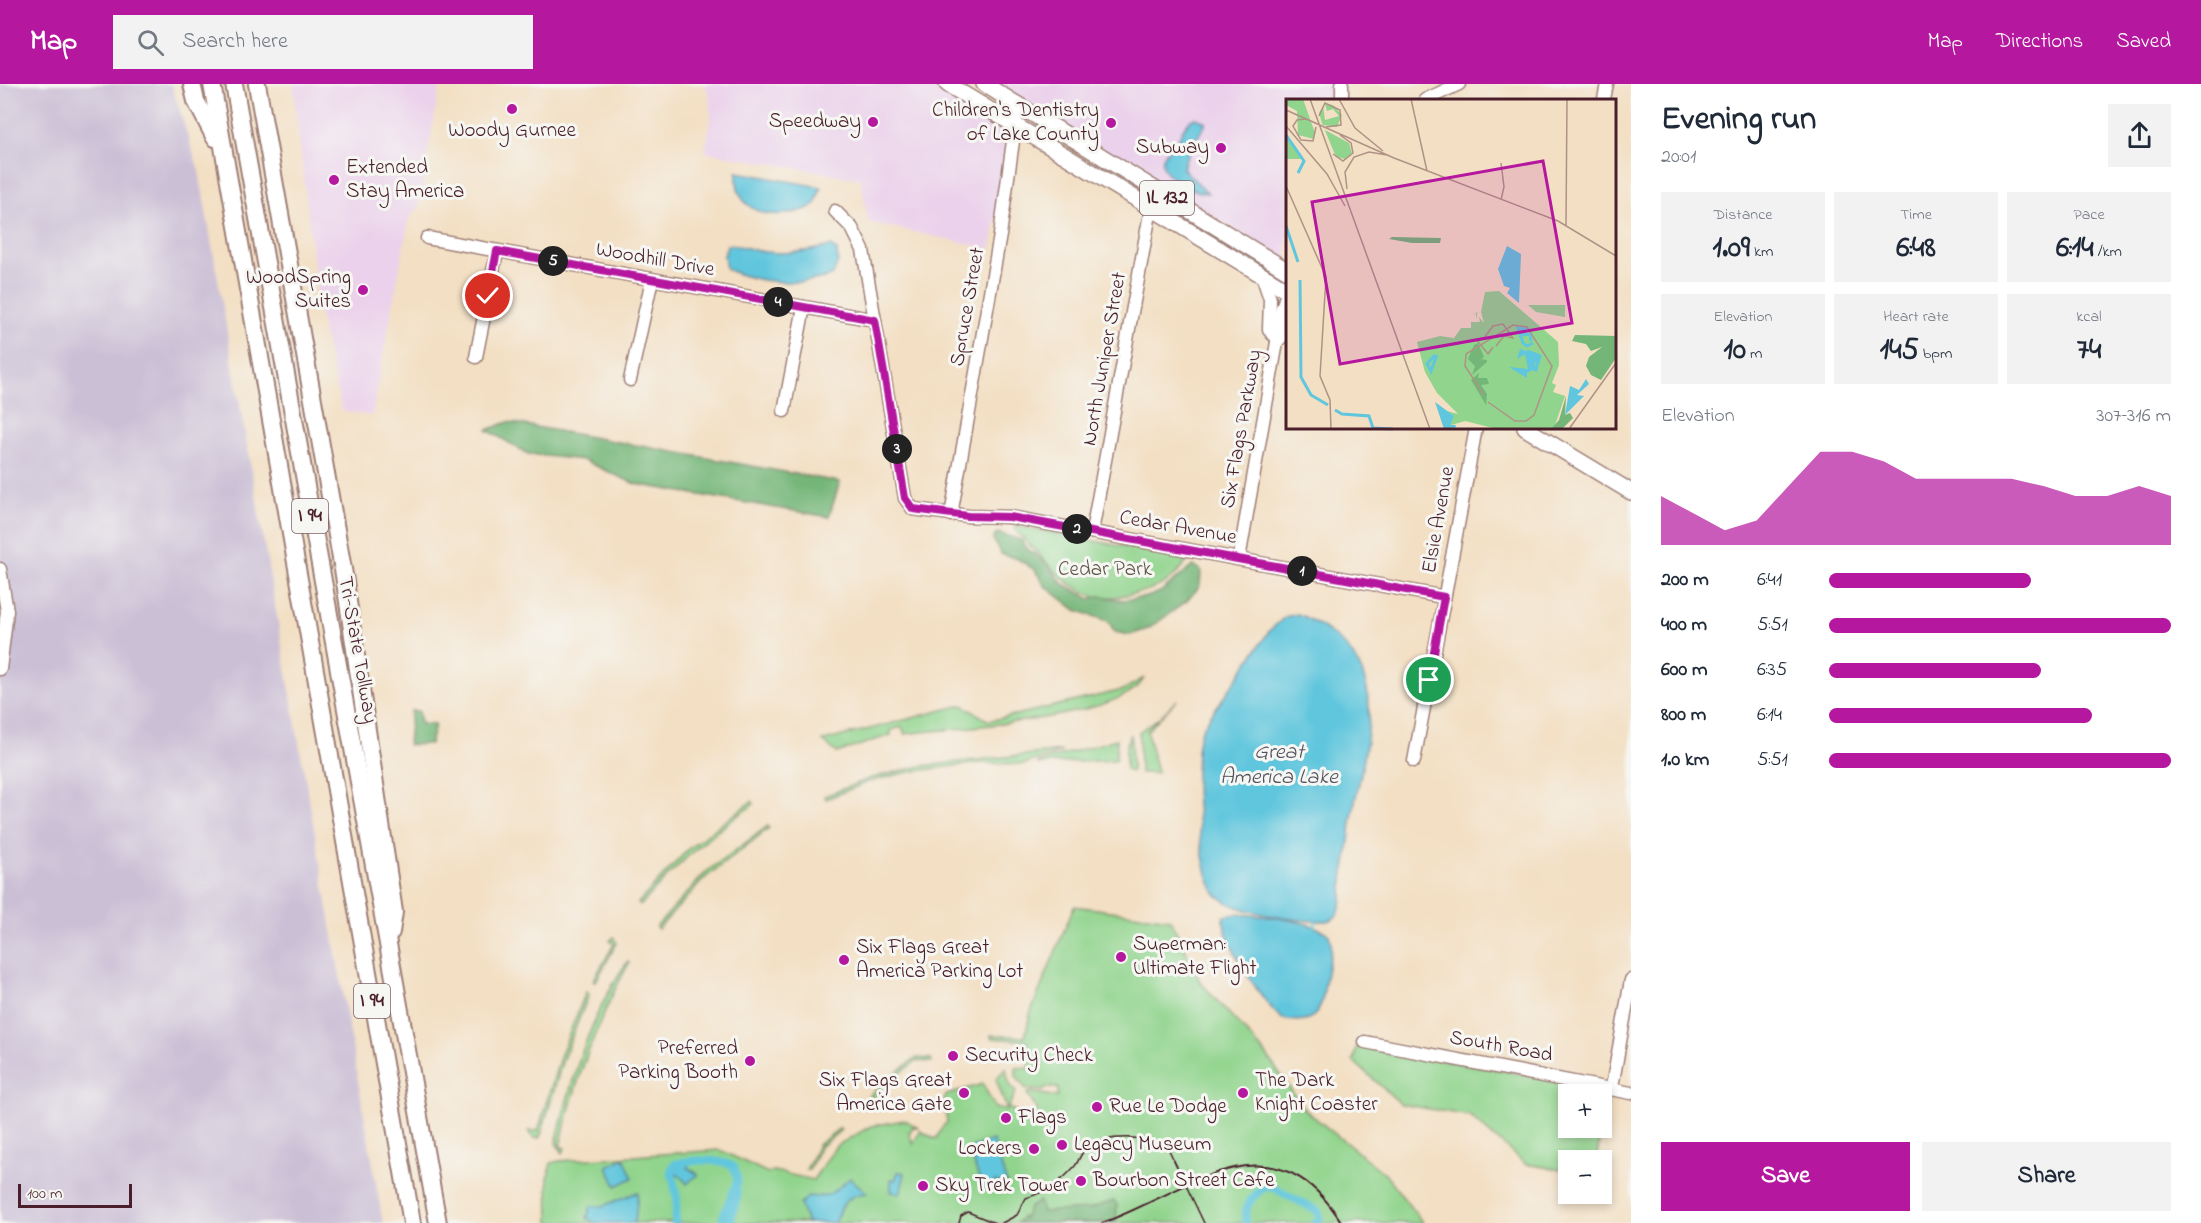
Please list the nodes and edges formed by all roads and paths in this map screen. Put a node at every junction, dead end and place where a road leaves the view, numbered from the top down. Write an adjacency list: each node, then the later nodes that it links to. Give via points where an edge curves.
1 (192, 84): 13 (highway, via 195,101)
2 (212, 84): 13 (highway, I 94)
3 (234, 84): 41 (highway, Tri-State Tollway / I 94)
4 (259, 84): 41 (highway, via 376,782 394,912)
5 (947, 84): 12 (main road, IL 132)
6 (984, 84): 11 (main road, IL 132)
7 (1459, 84): 9 (street)
8 (1607, 84): 10 (street)
9 (1427, 99)
10 (1604, 99)
11 (1018, 105): 12 (street, Spruce Street); 14 (main road, IL 132)
12 (1016, 126): 15 (main road, IL 132); 34 (street, Spruce Street)
13 (222, 151): 47 (highway, I 94)
14 (1161, 195): 15 (street, North Juniper Street); 19 (main road, IL 132)
15 (1153, 210): 20 (main road, IL 132); 35 (street, North Juniper Street)
16 (835, 211): 25 (street, via 852,228 863,250)
17 (428, 238): 18 (street, Woodhill Drive)
18 (497, 251): 21 (street, Woodhill Drive); 28 (street)
19 (1286, 270)
20 (1262, 275): 22 (main road, IL 132); 27 (street, Six Flags Parkway, via 1270,299 1269,329)
21 (652, 279): 24 (street, Woodhill Drive); 29 (street)
22 (1286, 289)
23 (1286, 293): 27 (street, Six Flags Parkway, via 1278,320)
24 (804, 307): 25 (street, Woodhill Drive); 30 (street)
25 (875, 320): 34 (street, Cedar Avenue, via 905,498 913,509)
26 (1286, 328): 27 (street, Six Flags Parkway)
27 (1277, 342): 36 (street, Six Flags Parkway)
28 (476, 357)
29 (630, 380)
30 (784, 411)
31 (1476, 429): 38 (street, Elsie Avenue)
32 (1527, 429): 33 (main road)
33 (1631, 492)
34 (951, 514): 35 (street, Cedar Avenue, via 1010,517)
35 (1092, 532): 36 (street, Cedar Avenue)
36 (1239, 559): 38 (street, Cedar Avenue)
37 (0, 569): 39 (street, via 7,611)
38 (1444, 597): 40 (street, Elsie Avenue)
39 (0, 669)
40 (1414, 761)
41 (389, 947): 48 (highway, Tri-State Tollway / I 94)
42 (1631, 980): 45 (street)
43 (1365, 1042): 44 (street, South Road)
44 (1591, 1084)
45 (1612, 1088): 46 (street, South Road)
46 (1631, 1093)
47 (412, 1223)
48 (438, 1223)

